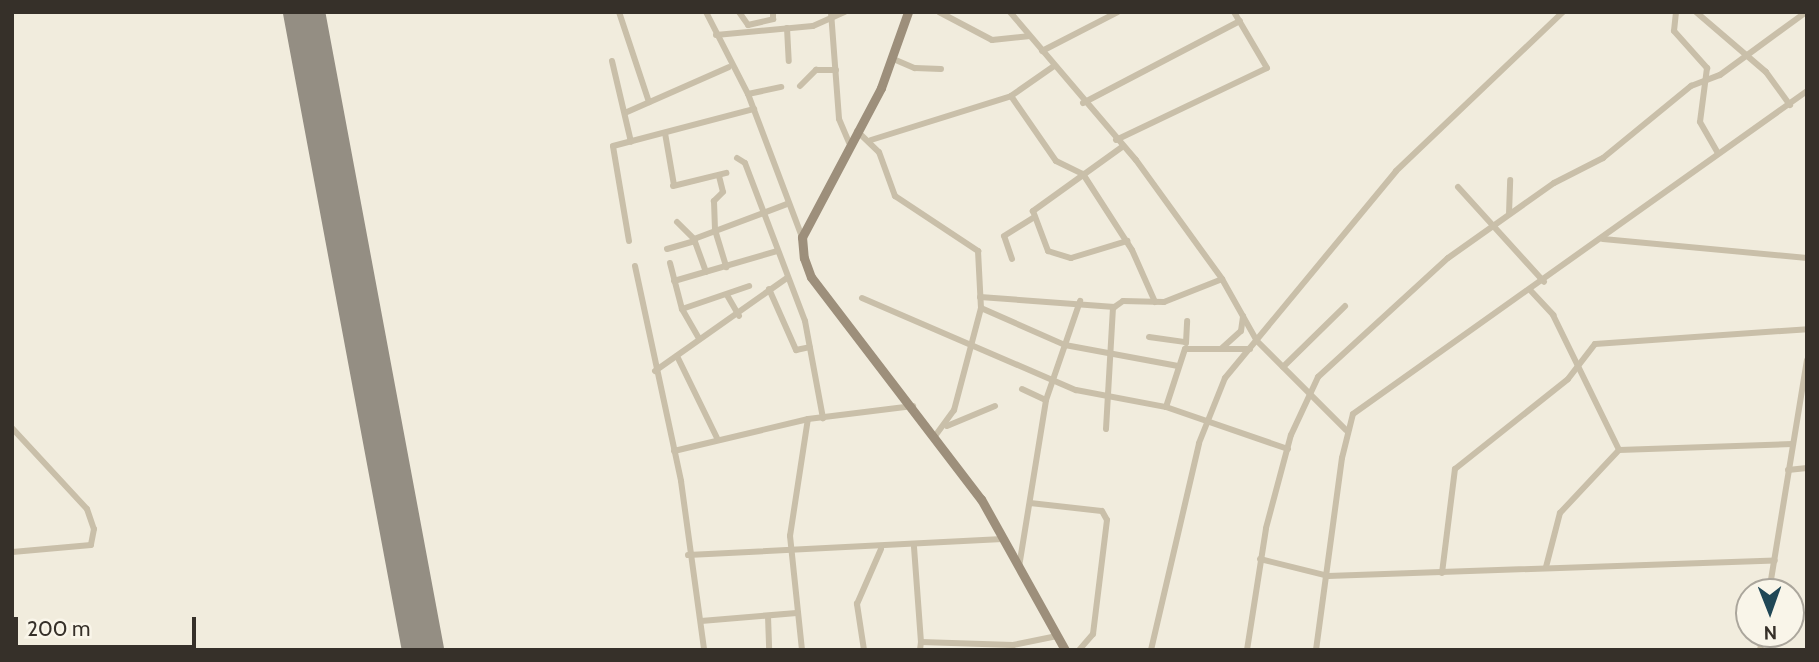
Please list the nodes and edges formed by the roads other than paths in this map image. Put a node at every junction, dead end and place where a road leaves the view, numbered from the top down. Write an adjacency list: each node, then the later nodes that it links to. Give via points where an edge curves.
1 (619, 12): 38 (street)
2 (706, 12): 21 (street)
3 (739, 12): 4 (street, via 748,25 774,19)
4 (773, 12)
5 (845, 12): 16 (street)
6 (908, 12): 25 (main road)
7 (939, 12): 22 (street, via 992,40)
8 (1010, 12): 22 (street)
9 (1118, 12): 17 (street)
10 (1234, 12): 19 (street)
11 (1563, 12): 99 (street, via 1396,171)
12 (1676, 12): 32 (street, via 1674,31 1707,68)
13 (1696, 12): 24 (street)
14 (1788, 12): 18 (street)
15 (1806, 12): 18 (street)
16 (832, 16): 20 (street); 31 (street)
17 (1103, 16): 23 (street)
18 (1794, 20): 24 (street)
19 (1240, 21): 39 (street); 46 (street, via 1267,68)
20 (787, 28): 21 (street); 27 (street)
21 (716, 35): 29 (street)
22 (1028, 36): 23 (street)
23 (1042, 51): 28 (street)
24 (1749, 55): 32 (street); 40 (street)
25 (891, 58): 30 (street, via 915,68); 43 (main road)
26 (612, 61): 42 (street)
27 (789, 61)
28 (1054, 66): 37 (street); 39 (street)
29 (729, 67): 36 (street); 38 (street)
30 (941, 69)
31 (836, 70): 33 (street, via 816,70); 48 (street, via 839,119)
32 (1707, 82): 50 (street, via 1700,122); 57 (street, via 1691,86 1603,158)
33 (800, 86)
34 (781, 87): 36 (street)
35 (1807, 91): 40 (street)
36 (748, 94): 41 (street)
37 (1011, 96): 45 (street); 52 (street, via 1056,161)
38 (649, 102): 42 (street)
39 (1083, 103): 46 (street)
40 (1790, 105): 50 (street)
41 (754, 109): 44 (street); 55 (street)
42 (627, 111): 47 (street)
43 (857, 131): 45 (street); 48 (main road)
44 (665, 133): 47 (street); 61 (street, via 673,186 723,175 723,192 714,201)
45 (871, 140): 83 (street, via 895,196 978,251)
46 (1116, 140): 49 (street)
47 (631, 142): 65 (street, via 613,146)
48 (849, 143): 62 (main road)
49 (1122, 147): 52 (street); 76 (street)
50 (1718, 153): 63 (street)
51 (737, 159): 56 (street, via 745,163)
52 (1083, 174): 58 (street); 66 (street)
53 (1510, 180): 57 (street)
54 (1458, 187): 60 (street)
55 (787, 204): 56 (street); 62 (street)
56 (763, 212): 61 (street); 68 (street)
57 (1509, 215): 60 (street)
58 (1034, 217): 66 (street, via 1048,251 1071,258); 69 (street, via 1004,236)
59 (677, 222): 64 (street)
60 (1495, 225): 78 (street); 116 (street, via 1424,277)
61 (715, 230): 64 (street); 73 (street)
62 (802, 237): 119 (main road, via 811,277)
63 (1602, 239): 70 (street); 78 (street)
64 (695, 240): 67 (street); 74 (street)
65 (629, 241)
66 (1127, 241): 87 (street)
67 (667, 249)
68 (777, 251): 73 (street); 75 (street)
69 (1012, 258)
70 (1807, 258)
71 (670, 263): 77 (street)
72 (635, 266): 112 (street)
73 (726, 268): 74 (street)
74 (706, 272): 77 (street)
75 (787, 278): 80 (street); 103 (street)
76 (1222, 279): 87 (street); 93 (street)
77 (674, 281): 90 (street)
78 (1544, 282): 81 (street)
79 (749, 286): 82 (street)
80 (769, 289): 94 (street); 103 (street, via 796,350)
81 (1531, 291): 111 (street, via 1553,315); 128 (street, via 1359,409)
82 (727, 295): 90 (street); 94 (street)
83 (980, 297): 84 (street); 91 (street)
84 (993, 297): 86 (street); 92 (street)
85 (862, 298): 100 (street)
86 (1080, 301): 89 (street); 101 (street)
87 (1155, 302): 89 (street)
88 (1345, 306): 110 (street)
89 (1117, 307): 107 (street)
90 (682, 309): 98 (street)
91 (981, 309): 92 (street); 100 (street)
92 (992, 312): 101 (street)
93 (1243, 314): 99 (street); 104 (street, via 1241,331)
94 (739, 316): 98 (street)
95 (1187, 321): 102 (street)
96 (1807, 329): 111 (street, via 1595,344)
97 (1149, 337): 102 (street)
98 (699, 339): 106 (street)
99 (1257, 341): 105 (street); 110 (street)
100 (971, 345): 113 (street); 125 (street)
101 (1065, 345): 107 (street); 113 (street)
102 (1186, 345): 104 (street); 109 (street)
103 (810, 346): 122 (street)
104 (1221, 349): 105 (street)
105 (1251, 349): 124 (street, via 1224,378)
106 (677, 356): 112 (street); 130 (street)
107 (1112, 356): 109 (street); 117 (street)
108 (1807, 360): 114 (street)
109 (1178, 366): 121 (street)
110 (1283, 367): 116 (street)
111 (1576, 370): 133 (street); 148 (street, via 1455,469)
112 (655, 371): 134 (street)
113 (1054, 381): 117 (street); 118 (street)
114 (1805, 383): 131 (street)
115 (1022, 389): 118 (street)
116 (1308, 393): 128 (street); 132 (street)
117 (1103, 396): 121 (street); 127 (street)
118 (1046, 400): 137 (street)
119 (915, 406): 122 (street); 129 (main road)
120 (995, 406): 125 (street)
121 (1166, 407): 124 (street)
122 (822, 418): 123 (street)
123 (808, 419): 130 (street); 142 (street)
124 (1207, 421): 132 (street); 163 (street)
125 (947, 426): 129 (street)
126 (12, 428): 141 (street, via 87,509 94,528 91,545)
127 (1106, 429)
128 (1346, 430): 149 (street)
129 (936, 435): 138 (main road)
130 (717, 438): 134 (street)
131 (1792, 444): 133 (street); 136 (street)
132 (1288, 449): 144 (street)
133 (1619, 450): 146 (street, via 1560,513)
134 (674, 451): 143 (street)
135 (1807, 468): 136 (street)
136 (1788, 470): 145 (street)
137 (1030, 503): 147 (street); 162 (street, via 1102,511 1107,520 1093,634)
138 (1003, 539): 139 (street); 147 (main road)
139 (914, 547): 140 (street); 155 (street)
140 (881, 549): 142 (street); 159 (street, via 857,604)
141 (12, 552)
142 (792, 552): 143 (street); 151 (street)
143 (688, 555): 153 (street)
144 (1260, 559): 149 (street); 164 (street)
145 (1775, 560): 146 (street); 150 (street)
146 (1546, 567): 148 (street)
147 (1018, 569): 154 (main road)
148 (1441, 573): 149 (street)
149 (1328, 576): 165 (street)
150 (1772, 578)
151 (797, 614): 152 (street); 158 (street)
152 (768, 615): 153 (street); 157 (street)
153 (701, 621): 156 (street)
154 (1057, 636): 155 (street, via 1013,645); 161 (main road)
155 (920, 642): 160 (street)
156 (704, 650)
157 (769, 650)
158 (802, 650)
159 (864, 650)
160 (920, 650)
161 (1065, 650)
162 (1079, 650)
163 (1151, 650)
164 (1247, 650)
165 (1316, 650)

